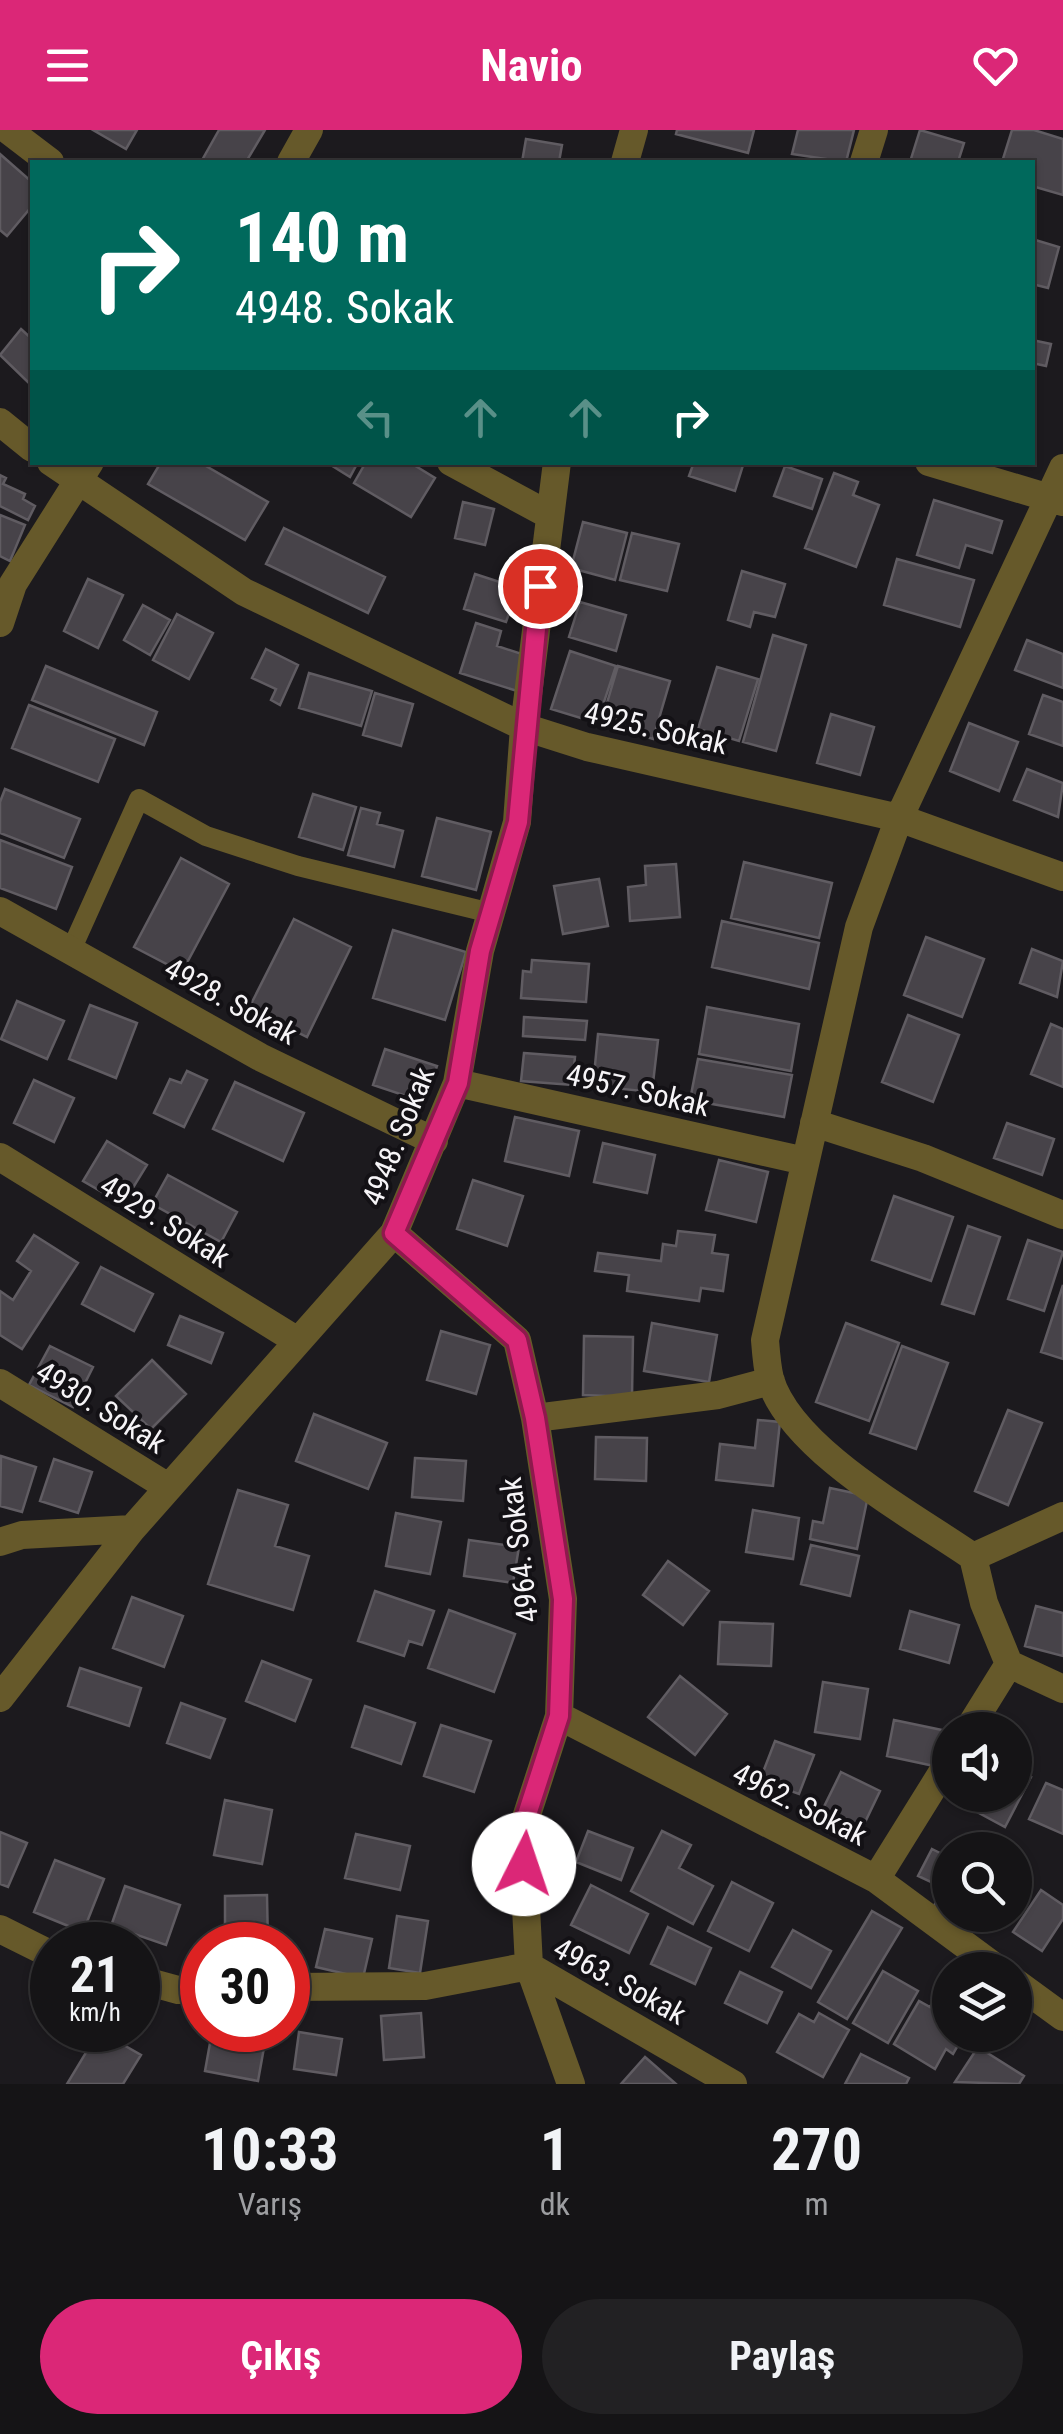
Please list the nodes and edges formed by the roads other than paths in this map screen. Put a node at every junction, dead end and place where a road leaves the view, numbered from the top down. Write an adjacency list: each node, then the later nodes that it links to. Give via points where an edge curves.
1 (8, 130): 5 (street)
2 (309, 130): 6 (street)
3 (634, 130): 7 (street)
4 (874, 130): 8 (street)
5 (47, 160)
6 (292, 160)
7 (626, 160)
8 (865, 160)
9 (0, 422): 10 (street)
10 (30, 446)
11 (455, 465): 17 (street)
12 (556, 465): 17 (street, 4948. Sokak)
13 (939, 465): 16 (street)
14 (1063, 468): 16 (street)
15 (83, 472): 18 (street, via 13,584); 19 (street, 4925. Sokak, via 244,592)
16 (1057, 500): 20 (street)
17 (548, 516): 19 (street, 4948. Sokak)
18 (0, 623)
19 (524, 727): 20 (street, 4925. Sokak, via 587,748); 23 (street, 4948. Sokak, via 518,822)
20 (899, 818): 21 (street, 4925. Sokak); 26 (street, via 859,927)
21 (1063, 877)
22 (0, 911): 24 (street, 4928. Sokak)
23 (492, 913): 24 (lane, via 298,866 206,836 138,799); 25 (street, 4948. Sokak)
24 (72, 948): 27 (street, 4928. Sokak, via 260,1058)
25 (458, 1083): 27 (street, 4948. Sokak); 29 (street, 4957. Sokak)
26 (814, 1123): 29 (street); 30 (street)
27 (434, 1140): 31 (street, 4948. Sokak)
28 (0, 1157): 32 (street, 4929. Sokak)
29 (805, 1161): 33 (street, via 765,1340)
30 (1063, 1215)
31 (394, 1233): 32 (street, 4948. Sokak); 35 (street, 4964. Sokak, via 517,1340)
32 (296, 1340): 36 (street, 4948. Sokak)
33 (770, 1381): 35 (street, via 718,1395); 40 (street, via 798,1426 850,1473)
34 (0, 1383): 36 (street, 4930. Sokak)
35 (535, 1418): 45 (street, 4964. Sokak, via 563,1599)
36 (168, 1487): 38 (street, 4948. Sokak)
37 (1063, 1516): 40 (street)
38 (132, 1529): 39 (street); 43 (street, 4948. Sokak)
39 (0, 1542)
40 (973, 1556): 41 (street)
41 (1009, 1664): 42 (street); 44 (street)
42 (1063, 1689)
43 (0, 1698)
44 (979, 1712)
45 (559, 1716): 47 (street, 4962. Sokak); 51 (street, 4964. Sokak, via 522,1830)
46 (932, 1789): 47 (street)
47 (876, 1879): 50 (street, 4962. Sokak)
48 (0, 1930): 49 (street)
49 (30, 1944)
50 (975, 1952)
51 (529, 1966): 52 (street, 4963. Sokak, via 425,1986); 55 (street, 4964. Sokak); 56 (street, 4963. Sokak)
52 (310, 1987)
53 (1032, 1995): 54 (street)
54 (1063, 2018)
55 (571, 2084)
56 (733, 2084)

